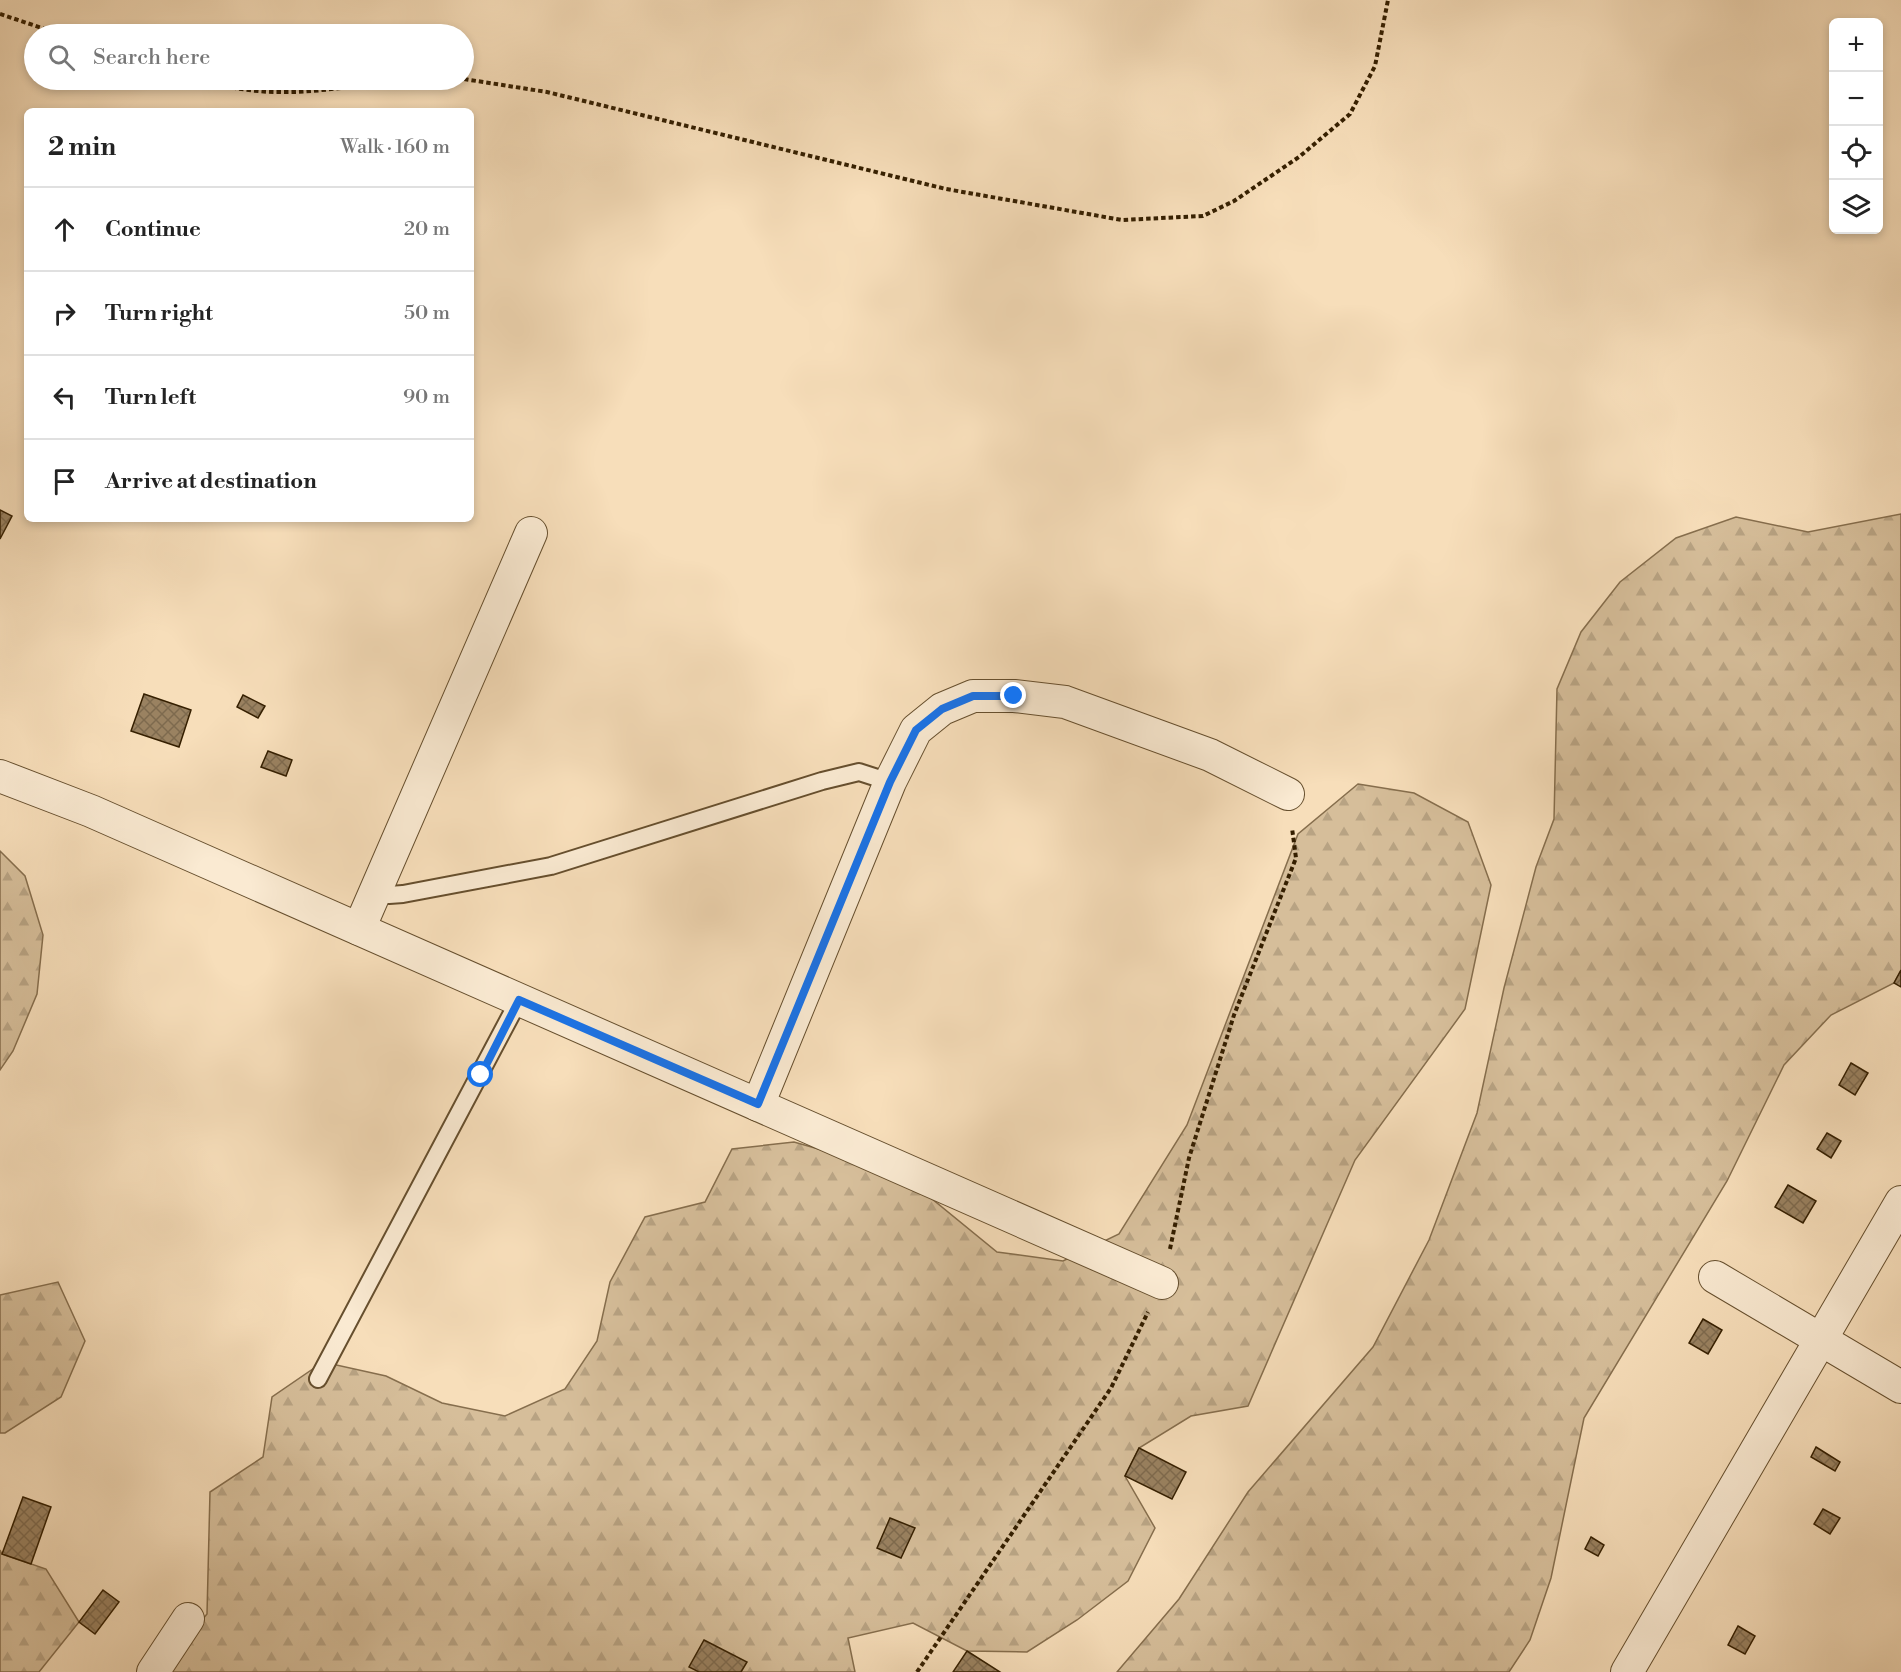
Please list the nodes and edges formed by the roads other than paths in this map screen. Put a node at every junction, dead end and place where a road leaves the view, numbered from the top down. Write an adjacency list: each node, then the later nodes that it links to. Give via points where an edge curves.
1 (531, 533): 5 (street)
2 (0, 776): 6 (street, via 91,811)
3 (890, 782): 4 (street, via 916,730 942,709 973,696 1014,696 1065,702 1210,755); 5 (lane, via 859,772 551,866 404,894); 8 (street)
4 (1287, 794)
5 (375, 891): 6 (street)
6 (359, 929): 7 (street)
7 (519, 1000): 8 (street); 13 (lane)
8 (758, 1104): 11 (street)
9 (1901, 1202): 12 (street)
10 (1715, 1276): 12 (street)
11 (1162, 1283)
12 (1821, 1340): 14 (street); 17 (street)
13 (318, 1379)
14 (1901, 1387)
15 (188, 1619): 16 (street)
16 (153, 1672)
17 (1627, 1672)

